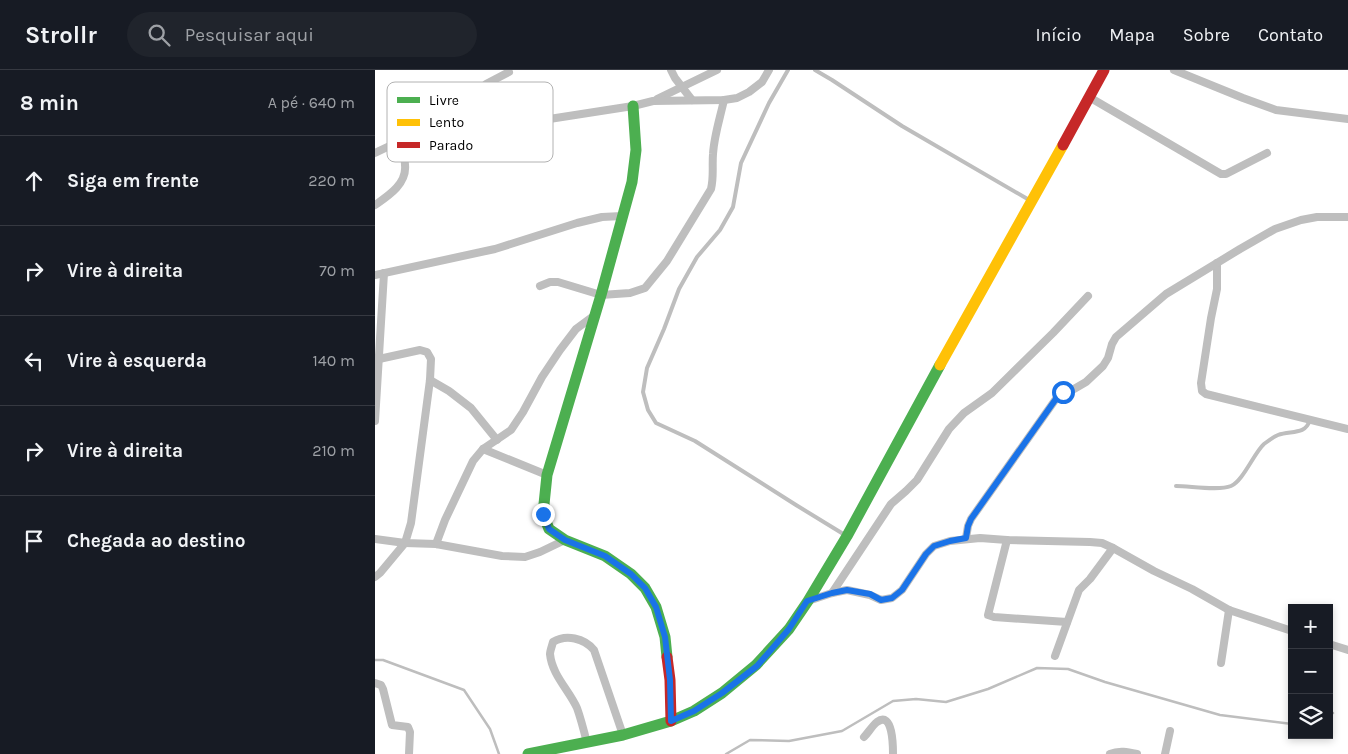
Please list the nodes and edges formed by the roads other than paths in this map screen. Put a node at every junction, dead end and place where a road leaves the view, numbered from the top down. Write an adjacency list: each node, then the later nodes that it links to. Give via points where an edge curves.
1 (671, 70): 10 (street)
2 (717, 70): 10 (street)
3 (769, 70): 13 (street, via 762,82 749,92)
4 (788, 70): 42 (lane, via 741,163 733,207 720,230 697,257 679,290 647,368 643,392 656,423 695,441)
5 (815, 70): 22 (lane, via 902,126)
6 (1103, 70): 11 (street)
7 (1174, 70): 17 (street, via 1276,110)
8 (509, 72): 9 (street)
9 (490, 82)
10 (682, 87): 12 (street); 14 (street)
11 (1089, 97): 20 (street, via 1221,174); 22 (street)
12 (692, 100): 13 (street); 14 (street)
13 (724, 100): 30 (street, via 714,141 711,189 667,261 645,288 630,293)
14 (653, 101): 15 (street)
15 (633, 106): 16 (street); 24 (street, via 636,150 632,182)
16 (553, 118)
17 (1348, 119)
18 (387, 147): 19 (street)
19 (375, 153)
20 (1267, 153)
21 (404, 162): 23 (street, via 403,178 397,188)
22 (1032, 202): 42 (street)
23 (375, 205)
24 (622, 216): 27 (street, via 602,217 495,249); 30 (street)
25 (1348, 217): 26 (street, via 1317,217 1286,225)
26 (1217, 263): 35 (street, via 1217,289 1202,391); 43 (street, via 1167,294 1131,324 1116,337 1103,366 1086,382 1058,396 971,519)
27 (384, 273): 28 (street); 33 (street)
28 (375, 275)
29 (540, 286): 30 (street, via 558,282)
30 (601, 295): 32 (street)
31 (1088, 296): 51 (street, via 992,393 964,413 949,429 917,480 891,504)
32 (595, 315): 38 (street, via 576,329 546,370 511,430); 40 (street)
33 (377, 361): 34 (street, via 421,350 427,352 431,359); 36 (street)
34 (430, 380): 38 (street, via 471,408); 47 (street, via 411,523)
35 (1310, 420): 37 (street); 41 (lane, via 1303,430 1278,435 1263,444 1232,486)
36 (375, 422)
37 (1348, 429)
38 (497, 440): 39 (street)
39 (483, 449): 40 (street); 48 (street, via 473,461)
40 (547, 475): 45 (street, via 543,514 549,529)
41 (1176, 486)
42 (847, 536): 52 (street)
43 (966, 538): 46 (street); 51 (street, via 934,546 902,590 892,598 881,600 870,594 847,590)
44 (375, 540): 47 (street)
45 (565, 540): 48 (street, via 525,557); 61 (street, via 605,556 645,588 656,607 665,637)
46 (1007, 540): 49 (street, via 1090,542); 54 (street, via 989,615)
47 (405, 543): 48 (street); 50 (street)
48 (436, 544)
49 (1113, 548): 53 (street); 54 (street, via 1079,590)
50 (375, 577)
51 (832, 593): 52 (street)
52 (807, 601): 61 (street, via 789,629 757,666 694,711)
53 (1229, 610): 55 (street); 59 (street)
54 (1067, 622): 58 (street)
55 (1288, 630)
56 (1333, 645): 57 (street)
57 (1348, 650)
58 (1055, 656)
59 (1221, 662)
60 (375, 684): 66 (street, via 383,689 392,725 408,728 410,732)
61 (671, 721): 63 (street)
62 (1170, 731): 71 (street)
63 (623, 734): 65 (street); 65 (street, via 594,650 578,638 559,638 553,642 550,654 577,710)
64 (864, 738): 68 (street, via 878,721 887,722 892,732)
65 (587, 743): 67 (street)
66 (409, 754)
67 (528, 754)
68 (893, 754)
69 (1110, 754): 70 (street, via 1121,751)
70 (1137, 754)
71 (1165, 754)

